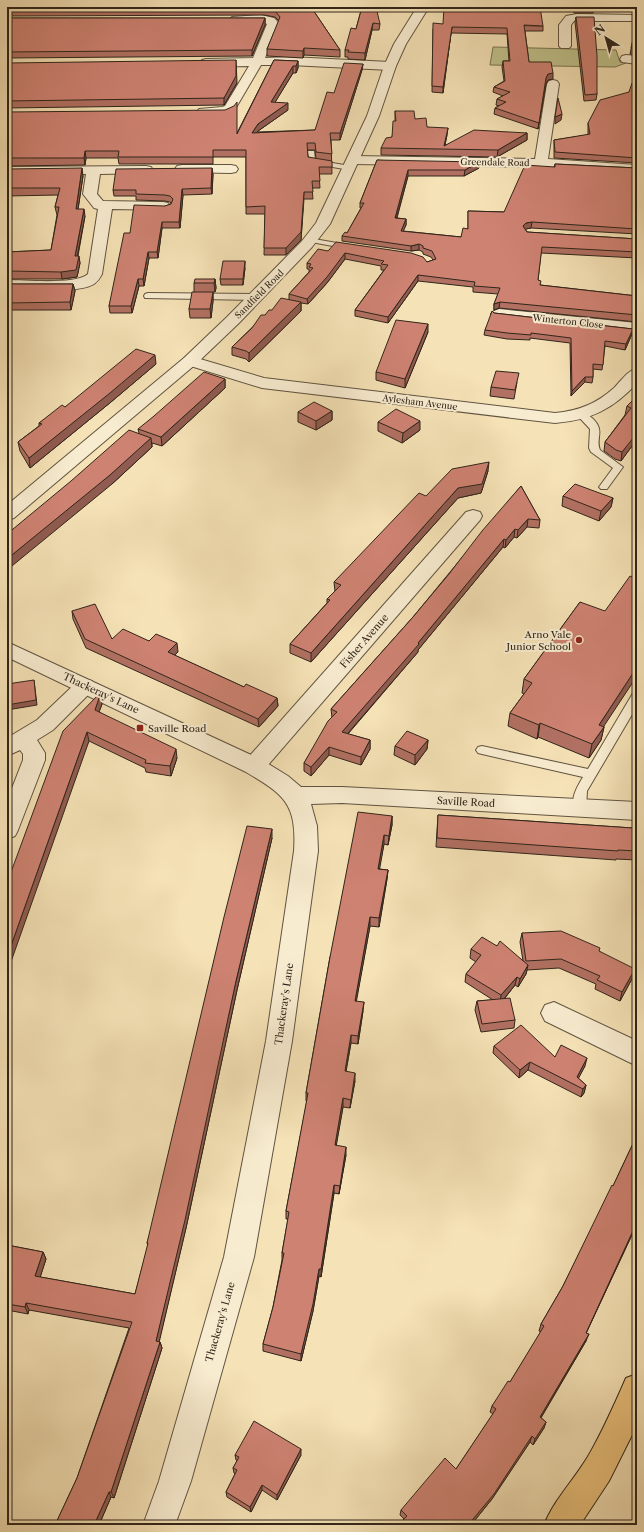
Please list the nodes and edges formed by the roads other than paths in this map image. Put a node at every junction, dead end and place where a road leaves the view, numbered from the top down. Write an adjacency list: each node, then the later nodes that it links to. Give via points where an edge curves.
1 (423, 7): 7 (street, Sandfield Road, via 400,44)
2 (637, 18): 4 (street, via 574,17 567,20)
3 (225, 19): 5 (street, via 264,19 273,23)
4 (561, 40)
5 (257, 62): 6 (street); 7 (street, via 296,61); 9 (street, via 230,108 218,112)
6 (191, 63)
7 (390, 66): 12 (street, Sandfield Road, via 373,116)
8 (567, 93): 11 (street, via 552,88)
9 (194, 112)
10 (311, 153): 12 (lane, via 315,162)
11 (541, 163): 12 (street, Greendale Road); 15 (street, Greendale Road)
12 (352, 164): 21 (street, Sandfield Road, via 323,224)
13 (171, 169): 14 (street)
14 (231, 169)
15 (637, 169)
16 (94, 170): 17 (street); 18 (street); 19 (street, via 90,194 99,205)
17 (156, 170)
18 (7, 171)
19 (106, 206): 20 (street); 23 (street, via 95,274 92,279 74,285)
20 (166, 206)
21 (311, 240): 22 (lane); 25 (street, Sandfield Road)
22 (355, 248)
23 (7, 285)
24 (147, 296): 25 (lane)
25 (256, 297): 28 (street, Sandfield Road)
26 (499, 313): 27 (street, Winterton Close)
27 (637, 328)
28 (190, 361): 30 (street, Aylesham Avenue, via 268,384 555,418); 32 (street, Sandfield Road)
29 (637, 373): 30 (street, Aylesham Avenue, via 607,402)
30 (581, 414): 31 (lane, via 596,429 596,452 618,467)
31 (604, 487)
32 (7, 514)
33 (473, 516): 39 (street, Fisher Avenue)
34 (14, 652): 35 (street, Thackeray's Lane)
35 (85, 686): 37 (street, via 45,725); 39 (street, Thackeray's Lane)
36 (637, 696): 40 (lane)
37 (15, 743): 44 (street, via 34,753 34,760)
38 (482, 750): 40 (lane)
39 (254, 766): 41 (street, Thackeray's Lane, via 276,778)
40 (591, 774): 42 (lane, via 581,791)
41 (296, 796): 42 (street, Saville Road, via 342,795); 48 (street, Thackeray's Lane, via 304,823 306,851 279,1041 240,1249 175,1481)
42 (580, 808): 43 (street, Saville Road)
43 (637, 811)
44 (7, 830)
45 (554, 1013): 46 (street)
46 (637, 1054)
47 (637, 1389): 49 (main road, via 598,1470)
48 (159, 1525)
49 (560, 1525)

